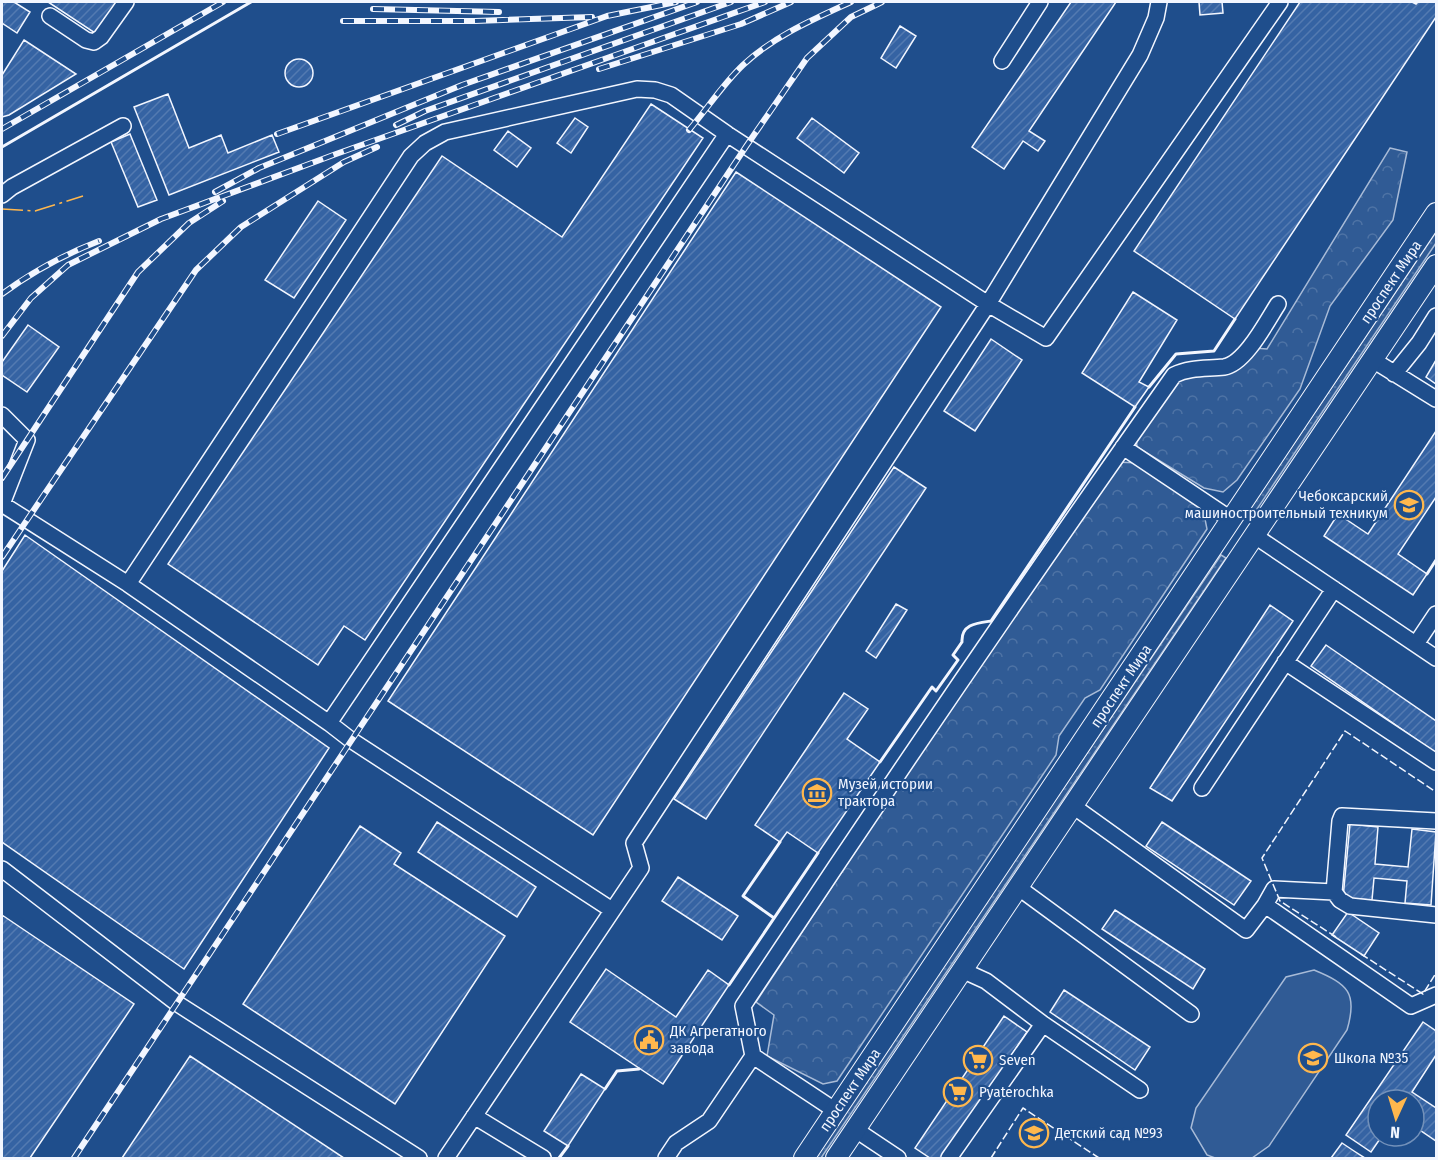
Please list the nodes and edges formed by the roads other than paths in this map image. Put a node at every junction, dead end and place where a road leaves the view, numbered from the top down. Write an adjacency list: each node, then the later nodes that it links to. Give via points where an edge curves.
1 (126, 2): 5 (street, via 94,42)
2 (1040, 2): 6 (street)
3 (1159, 2): 12 (street, via 1140,55)
4 (1280, 2): 12 (street, via 1046,338)
5 (50, 15)
6 (1002, 61)
7 (123, 126): 9 (street)
8 (727, 134): 12 (street); 23 (street, via 671,95 638,89 446,132 424,142 411,156); 29 (street)
9 (2, 195)
10 (1437, 213): 21 (main road, проспект Мира)
11 (1437, 265): 15 (main road, проспект Мира)
12 (988, 304): 38 (street, via 634,843 641,868)
13 (1278, 304): 19 (street, via 1240,360 1228,367 1185,369 1174,375)
14 (1437, 316): 16 (street)
15 (1373, 360): 16 (street); 22 (main road, проспект Мира)
16 (1394, 374): 17 (street)
17 (1437, 399)
18 (2, 415): 20 (street, via 27,440)
19 (1123, 447): 21 (street); 44 (street, via 742,1006)
20 (2, 505): 23 (street)
21 (1232, 520): 22 (main road); 46 (main road, проспект Мира)
22 (1255, 536): 24 (street); 32 (main road, проспект Мира)
23 (128, 584): 29 (street)
24 (1334, 589): 26 (street); 28 (street)
25 (1435, 620): 26 (street)
26 (1416, 644): 27 (street)
27 (1437, 658)
28 (1285, 662): 30 (street); 31 (street)
29 (329, 723): 38 (street)
30 (1437, 762)
31 (1202, 788)
32 (1073, 806): 35 (main road, проспект Мира); 37 (street, via 1246,930)
33 (1437, 821): 36 (street, via 1342,816)
34 (2, 869): 49 (street, via 178,1004)
35 (1019, 888): 40 (main road, проспект Мира); 42 (street)
36 (1334, 892): 37 (street, via 1274,890); 39 (street, via 1350,906)
37 (1265, 905): 41 (street, via 1411,1006)
38 (612, 910): 47 (street)
39 (1437, 915)
40 (964, 970): 43 (street, via 986,981); 48 (main road, проспект Мира)
41 (1437, 995)
42 (1191, 1014)
43 (1043, 1024): 45 (street); 56 (street)
44 (753, 1056): 46 (street); 52 (street, via 709,1121 676,1143)
45 (1140, 1090)
46 (836, 1110): 53 (main road, проспект Мира)
47 (474, 1116): 50 (street); 51 (street)
48 (856, 1130): 54 (main road, проспект Мира); 55 (street)
49 (419, 1158)
50 (446, 1158)
51 (543, 1158)
52 (666, 1158)
53 (804, 1158)
54 (836, 1158)
55 (898, 1158)
56 (949, 1158)

